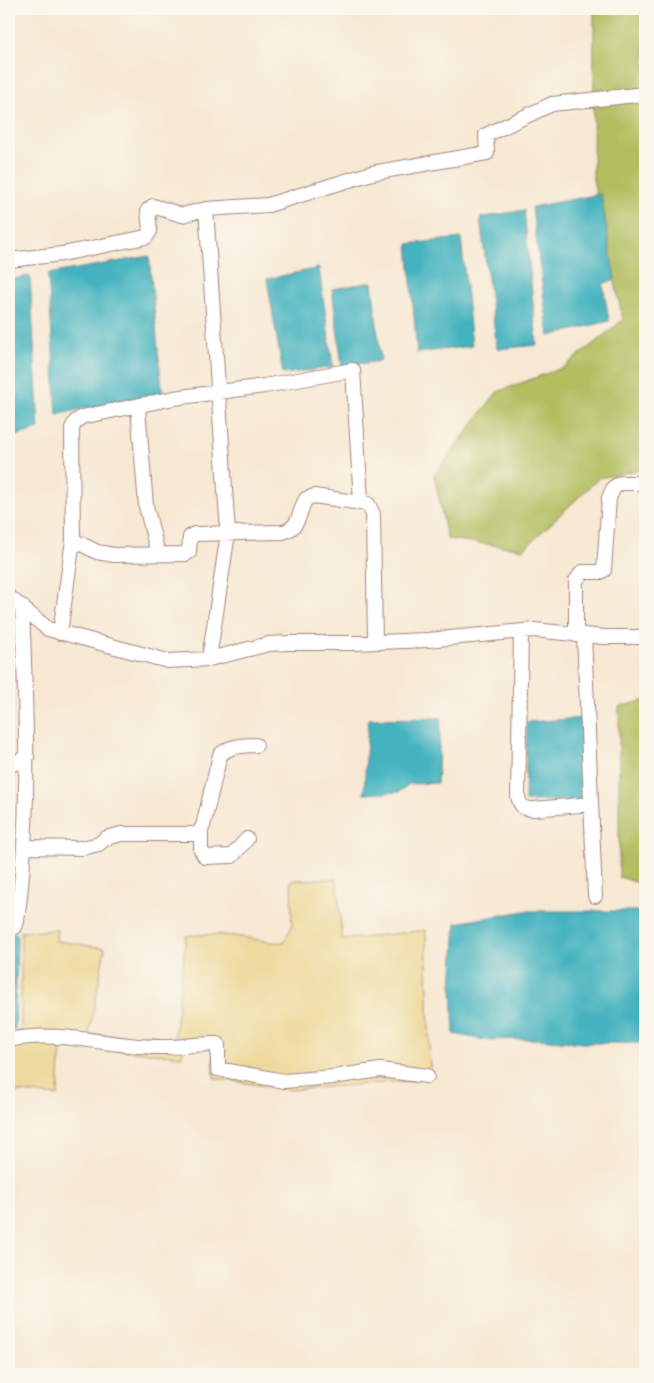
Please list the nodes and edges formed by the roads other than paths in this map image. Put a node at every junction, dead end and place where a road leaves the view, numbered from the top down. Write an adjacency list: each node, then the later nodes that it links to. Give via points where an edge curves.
1 (645, 94): 2 (street, via 552,104 486,135 488,153 372,173 268,205)
2 (206, 209): 3 (street, via 182,216 153,206 148,210 150,231 146,237 54,256); 4 (street)
3 (9, 260)
4 (220, 392): 5 (street); 7 (street, via 353,370); 8 (street)
5 (138, 407): 9 (street, via 82,418 72,428); 10 (street, via 146,506)
6 (645, 483): 15 (street, via 621,483 614,487 609,498 604,570 582,572 576,581)
7 (361, 502): 8 (street, via 314,496 306,498 297,525 292,530); 17 (street, via 368,504 373,514)
8 (228, 533): 10 (street, via 194,534 190,537 189,552); 18 (street)
9 (73, 540): 10 (street, via 106,554); 14 (street)
10 (158, 554)
11 (9, 597): 12 (street)
12 (22, 606): 14 (street, via 38,622); 20 (street)
13 (521, 632): 15 (street, via 534,630); 17 (street); 22 (street, via 519,804 525,809)
14 (60, 633): 18 (street, via 117,646 156,660 183,662)
15 (580, 635): 16 (street); 22 (street)
16 (645, 637)
17 (375, 641): 18 (street, via 269,644)
18 (209, 659)
19 (256, 745): 23 (street, via 233,747 220,755)
20 (27, 757): 21 (street); 25 (street)
21 (9, 766)
22 (591, 804): 26 (street)
23 (201, 832): 24 (street, via 201,850 205,857 232,856); 25 (street, via 192,835 121,834 82,848)
24 (247, 839)
25 (24, 847): 27 (street, via 17,921 15,927)
26 (594, 896)
27 (9, 929)
28 (9, 1040): 29 (street, via 64,1036 165,1048 218,1044 218,1069 284,1081 380,1070)
29 (427, 1076)

